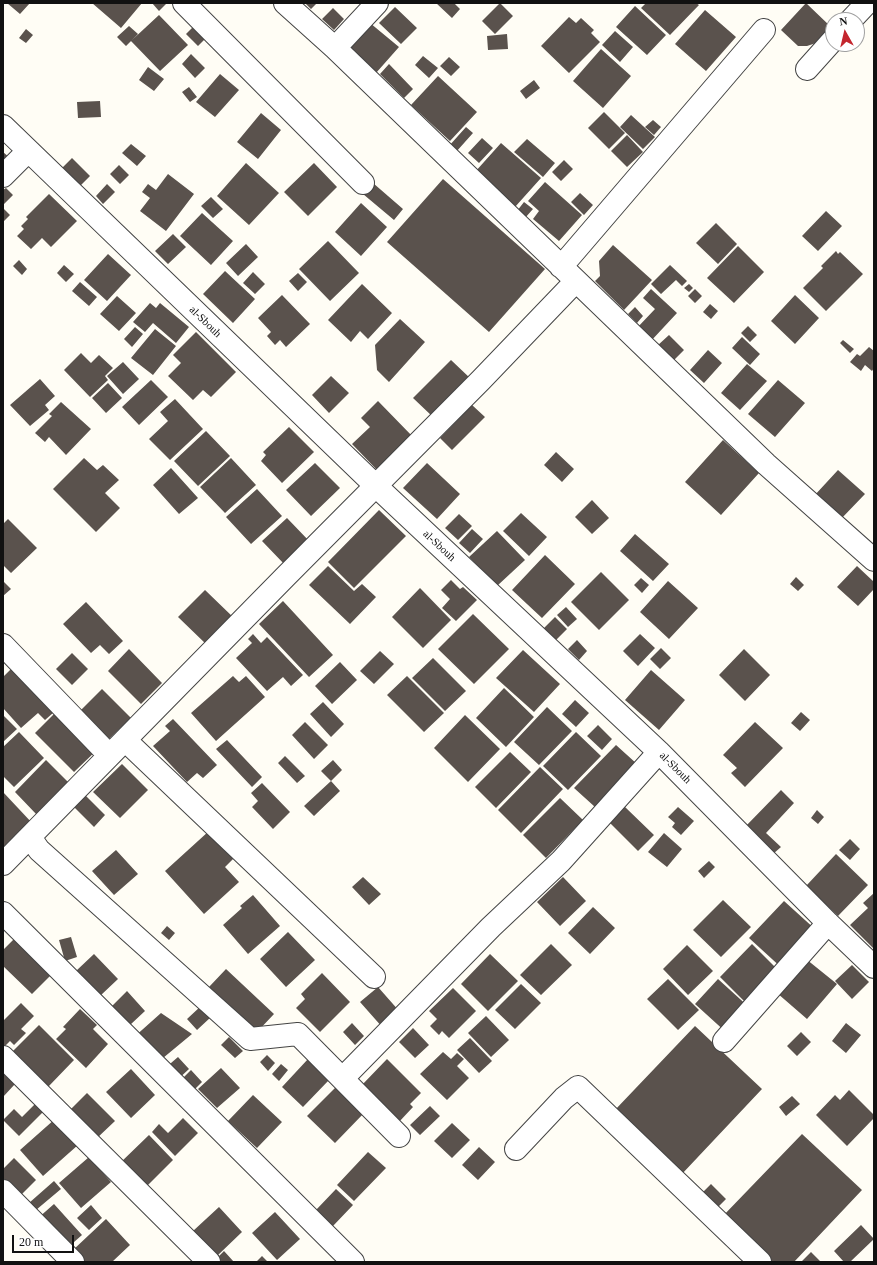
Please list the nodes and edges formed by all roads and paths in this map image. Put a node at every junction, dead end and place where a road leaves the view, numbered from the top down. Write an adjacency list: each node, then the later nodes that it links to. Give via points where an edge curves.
1 (184, 3): 13 (street)
2 (285, 3): 7 (street)
3 (376, 3): 7 (street)
4 (867, 3): 5 (street)
5 (859, 12)
6 (764, 30): 14 (street)
7 (335, 48): 14 (street)
8 (825, 49): 9 (street)
9 (807, 69)
10 (3, 126): 11 (street, al-Sbouh)
11 (28, 151): 12 (street); 15 (street, al-Sbouh)
12 (3, 176)
13 (363, 184)
14 (568, 274): 15 (street, via 481,380); 16 (street, via 766,464)
15 (376, 486): 18 (street); 19 (street, al-Sbouh)
16 (874, 560)
17 (3, 645): 20 (street)
18 (125, 740): 20 (street); 26 (street)
19 (659, 752): 24 (street, al-Sbouh); 29 (street, via 561,861 491,927)
20 (109, 755): 21 (street)
21 (30, 837): 22 (street); 29 (street, via 39,850 250,1038 298,1034)
22 (3, 864)
23 (3, 913): 35 (street)
24 (828, 923): 25 (street, al-Sbouh); 27 (street)
25 (874, 967)
26 (374, 977)
27 (724, 1041)
28 (3, 1057): 34 (street)
29 (342, 1078): 30 (street)
30 (399, 1136)
31 (516, 1149): 36 (street, via 564,1098 578,1087)
32 (3, 1191): 33 (street)
33 (73, 1262)
34 (209, 1262)
35 (352, 1262)
36 (760, 1262)

